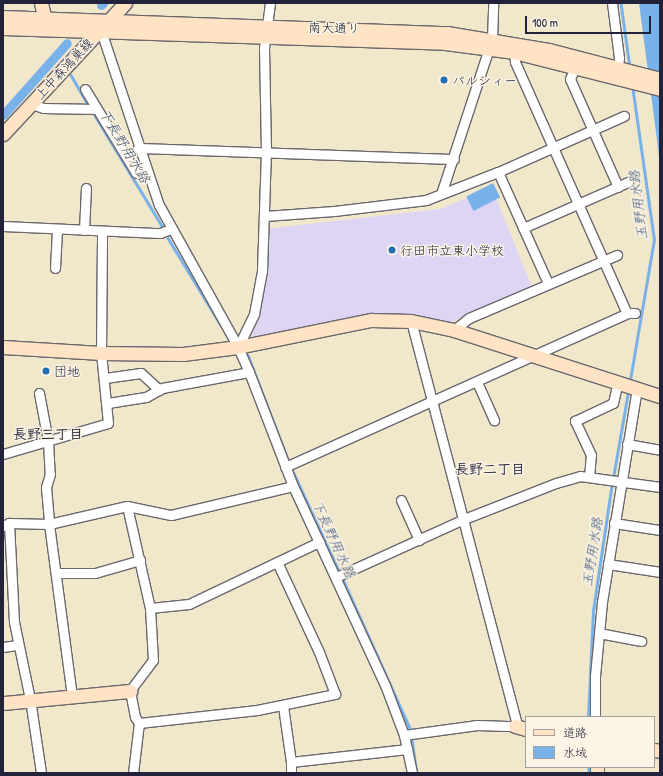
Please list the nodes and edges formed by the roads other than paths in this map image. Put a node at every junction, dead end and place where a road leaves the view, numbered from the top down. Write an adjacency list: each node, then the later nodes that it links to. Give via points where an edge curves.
1 (41, 3): 8 (street)
2 (125, 3): 7 (street, 上中森鴻巣線)
3 (270, 3): 11 (street)
4 (493, 3): 12 (street)
5 (612, 3): 15 (street)
6 (3, 17): 8 (street, 南大通り)
7 (110, 20): 8 (street, 南大通り); 10 (street, 上中森鴻巣線); 11 (street, 南大通り)
8 (46, 23): 9 (street, 南大通り); 10 (street, 南大通り)
9 (3, 28)
10 (101, 31): 11 (street, 南大通り); 19 (street, 上中森鴻巣線); 24 (street)
11 (266, 31): 12 (street, 南大通り, via 386,29); 26 (street)
12 (491, 44): 13 (street, 南大通り); 15 (street, 南大通り); 27 (street)
13 (514, 52): 14 (street, 南大通り); 25 (street, via 515,62)
14 (575, 67): 15 (street, 南大通り); 22 (street, via 570,79)
15 (630, 77): 16 (street, 南大通り); 18 (street, 南大通り)
16 (660, 79)
17 (85, 89): 20 (street)
18 (660, 90)
19 (31, 104): 20 (street, via 43,108); 23 (street, 上中森鴻巣線)
20 (94, 109): 29 (street, via 136,173)
21 (624, 116): 22 (street)
22 (592, 130): 25 (street); 31 (street)
23 (3, 134)
24 (138, 148): 26 (street); 29 (street)
25 (553, 148): 28 (street); 34 (street)
26 (266, 152): 27 (street); 35 (street)
27 (454, 159): 33 (street)
28 (498, 172): 33 (street); 37 (street)
29 (148, 176): 39 (street)
30 (628, 182): 31 (street)
31 (618, 187): 34 (street)
32 (86, 188): 40 (street)
33 (441, 194): 35 (street, via 426,200 395,204)
34 (578, 205): 37 (street); 43 (street)
35 (265, 216): 49 (street, via 262,271 254,314)
36 (3, 226): 38 (street)
37 (523, 228): 45 (street)
38 (57, 229): 40 (street); 44 (street)
39 (171, 229): 41 (street, via 160,233); 49 (street)
40 (84, 230): 41 (street)
41 (102, 231): 50 (street)
42 (617, 255): 43 (street)
43 (605, 260): 45 (street); 51 (street, via 631,313)
44 (55, 268)
45 (548, 283): 47 (street, via 469,318)
46 (411, 321): 47 (street); 49 (street, via 371,320); 60 (street)
47 (454, 330): 51 (street)
48 (3, 347): 50 (street)
49 (238, 347): 50 (street, via 183,354); 52 (street)
50 (101, 353): 53 (street)
51 (535, 356): 54 (street); 55 (street)
52 (249, 372): 57 (street); 67 (street)
53 (105, 378): 57 (street, via 141,373); 61 (street)
54 (478, 382): 60 (street); 62 (street)
55 (618, 382): 56 (street); 68 (street, via 614,403 575,421 592,455)
56 (637, 389): 59 (street); 64 (street)
57 (159, 390): 61 (street, via 146,397)
58 (39, 392): 63 (street)
59 (660, 396)
60 (432, 402): 67 (street); 74 (street)
61 (108, 403): 63 (street, via 108,423)
62 (494, 420)
63 (48, 441): 66 (street); 76 (street, via 50,474 46,487)
64 (627, 444): 65 (street); 69 (street)
65 (660, 450)
66 (3, 454)
67 (288, 465): 70 (street)
68 (589, 477): 69 (street); 74 (street, via 580,476 556,483)
69 (616, 481): 71 (street); 75 (street)
70 (293, 486): 73 (street, via 171,515); 80 (street)
71 (660, 487)
72 (402, 500): 79 (street)
73 (127, 506): 76 (street); 81 (street)
74 (464, 520): 79 (street); 99 (street)
75 (614, 523): 78 (street); 83 (street)
76 (50, 524): 77 (street); 85 (street)
77 (6, 525): 90 (street)
78 (660, 530)
79 (419, 540): 86 (street)
80 (319, 542): 82 (street); 86 (street)
81 (140, 560): 85 (street, via 95,574); 87 (street)
82 (277, 562): 87 (street, via 189,604); 96 (street, via 319,652 335,694)
83 (608, 564): 84 (street); 88 (street)
84 (660, 572)
85 (56, 573): 93 (street)
86 (339, 576): 100 (street)
87 (150, 608): 92 (street, via 153,660)
88 (599, 633): 89 (street); 97 (street)
89 (641, 641)
90 (18, 644): 91 (street); 94 (street)
91 (3, 647)
92 (130, 690): 93 (street); 98 (street, via 134,717)
93 (72, 696): 94 (street)
94 (30, 698): 95 (street); 103 (street)
95 (3, 703)
96 (283, 706): 98 (street); 102 (street)
97 (595, 716)
98 (139, 723): 104 (street)
99 (521, 728): 100 (street, via 477,725)
100 (404, 736): 101 (street)
101 (407, 749): 102 (street); 106 (street)
102 (291, 762): 105 (street)
103 (41, 773)
104 (133, 773)
105 (291, 773)
106 (412, 773)

